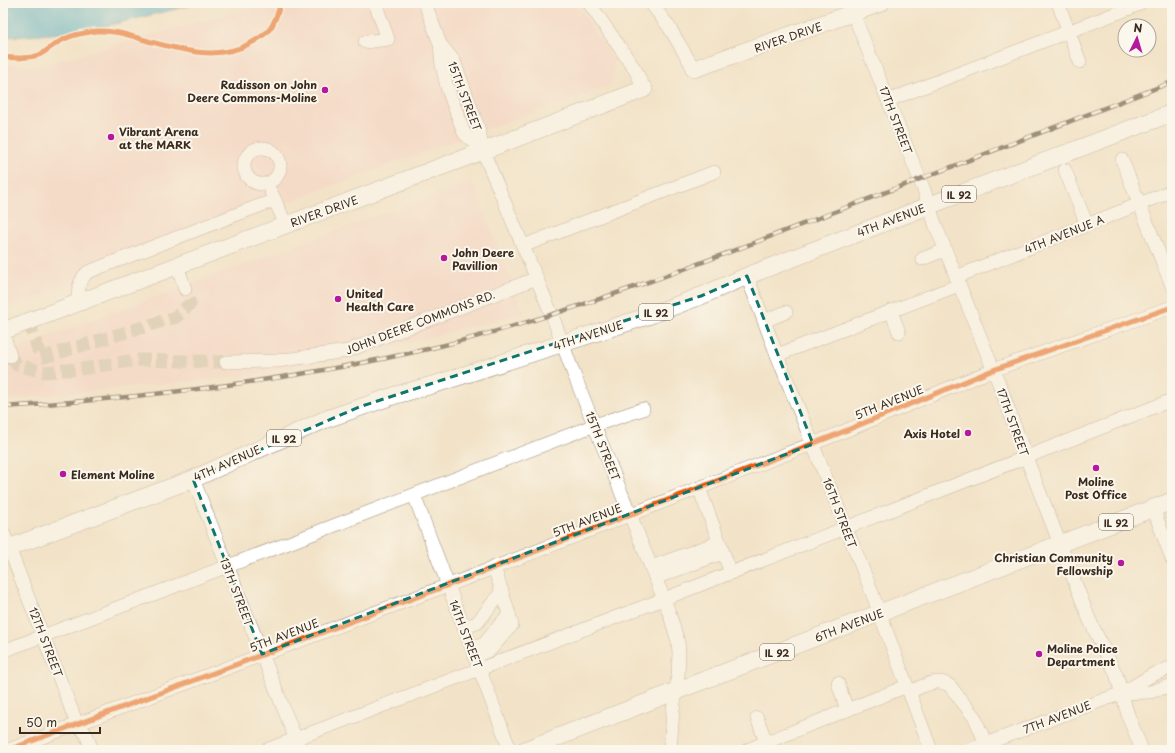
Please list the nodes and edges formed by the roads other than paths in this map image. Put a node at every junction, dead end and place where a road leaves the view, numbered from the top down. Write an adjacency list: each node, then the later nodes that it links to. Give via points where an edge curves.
1 (375, 3): 10 (street, via 388,39)
2 (425, 3): 16 (street, 15TH STREET, via 440,44 454,62 478,127)
3 (589, 3): 13 (street, via 636,71)
4 (651, 3): 12 (street, via 669,27)
5 (881, 3): 8 (main road, RIVER DRIVE)
6 (1058, 3): 9 (street)
7 (1138, 5): 9 (street)
8 (852, 8): 12 (main road, RIVER DRIVE); 14 (street, 17TH STREET)
9 (1069, 31): 11 (street); 14 (street)
10 (365, 42)
11 (1080, 62)
12 (694, 70)
13 (644, 89): 16 (main road, RIVER DRIVE)
14 (889, 100): 24 (street, 17TH STREET)
15 (1172, 113): 24 (main road, 4TH AVENUE / IL 92)
16 (483, 151): 25 (main road, RIVER DRIVE); 27 (street, 15TH STREET)
17 (1122, 160): 23 (street)
18 (1065, 170): 26 (street)
19 (714, 172): 27 (street)
20 (268, 184): 22 (street)
21 (1172, 191): 23 (street, 4TH AVENUE A)
22 (275, 200): 25 (street); 36 (street, via 88,272 79,284)
23 (1139, 204): 26 (street, 4TH AVENUE A); 34 (street)
24 (928, 206): 28 (street, 17TH STREET); 31 (main road, 4TH AVENUE / IL 92)
25 (286, 225): 30 (main road, RIVER DRIVE)
26 (1087, 225): 33 (street, 4TH AVENUE A)
27 (523, 246): 32 (street, 15TH STREET)
28 (946, 250): 29 (street); 33 (street, 17TH STREET)
29 (922, 259)
30 (177, 265): 35 (street); 36 (main road, RIVER DRIVE)
31 (747, 276): 40 (street, 16TH STREET); 43 (main road, 4TH AVENUE / IL 92, via 652,314)
32 (537, 278): 43 (street, 15TH STREET); 46 (street, JOHN DEERE COMMONS RD., via 347,351)
33 (958, 281): 38 (street, 4TH AVENUE A); 47 (street, 17TH STREET)
34 (1172, 286)
35 (185, 289)
36 (78, 303): 41 (main road, RIVER DRIVE)
37 (1172, 308): 47 (street, 5TH AVENUE)
38 (891, 311): 42 (street); 44 (street, 4TH AVENUE A)
39 (786, 312): 40 (street)
40 (764, 321): 44 (street, 16TH STREET)
41 (3, 332): 45 (street)
42 (899, 332)
43 (563, 343): 50 (street, 15TH STREET); 53 (main road, 4TH AVENUE / IL 92, via 359,407 324,420)
44 (777, 355): 51 (street, 16TH STREET)
45 (10, 356)
46 (228, 367)
47 (993, 370): 51 (street, 5TH AVENUE); 52 (street, 17TH STREET)
48 (1172, 400): 52 (street)
49 (643, 409): 50 (street)
50 (595, 425): 55 (street); 58 (street, 15TH STREET)
51 (813, 444): 54 (street, 5TH AVENUE); 59 (street, 16TH STREET)
52 (1026, 456): 59 (street); 61 (street, 17TH STREET)
53 (193, 479): 62 (main road, 4TH AVENUE / IL 92); 65 (street, 13TH STREET)
54 (699, 488): 58 (street, 5TH AVENUE); 63 (street)
55 (414, 495): 65 (street); 69 (street, 14TH STREET)
56 (1172, 501): 57 (main road, 6TH AVENUE / IL 92)
57 (1153, 508): 61 (main road, 6TH AVENUE / IL 92); 64 (street)
58 (631, 514): 66 (street, 5TH AVENUE); 68 (street, 15TH STREET)
59 (846, 528): 67 (street); 72 (street, 16TH STREET)
60 (3, 532): 62 (street, 12TH STREET)
61 (1060, 544): 72 (main road, 6TH AVENUE / IL 92); 84 (street, 17TH STREET)
62 (6, 549): 74 (street, 12TH STREET)
63 (722, 550): 67 (street); 68 (street); 68 (street)
64 (1172, 559)
65 (227, 567): 74 (street); 77 (street, 13TH STREET)
66 (494, 567): 69 (street, 5TH AVENUE); 71 (street)
67 (730, 573): 70 (street)
68 (654, 575): 70 (street, 15TH STREET)
69 (448, 585): 73 (street, 14TH STREET); 77 (street, 5TH AVENUE)
70 (664, 599): 79 (street); 83 (street, 15TH STREET, via 678,642)
71 (505, 603): 73 (street); 76 (street, via 484,644)
72 (879, 613): 82 (street, 16TH STREET); 83 (main road, 6TH AVENUE / IL 92)
73 (466, 631): 76 (street, 14TH STREET)
74 (43, 636): 75 (street); 87 (street, 12TH STREET)
75 (3, 651)
76 (473, 652): 79 (street, 14TH STREET)
77 (262, 654): 87 (street, 5TH AVENUE); 90 (street, 13TH STREET)
78 (1172, 667): 84 (street, 7TH AVENUE, via 1152,675)
79 (480, 669): 90 (street); 95 (street, 14TH STREET)
80 (838, 684): 85 (street)
81 (1172, 685): 84 (street, 7TH AVENUE, via 1150,692)
82 (908, 689): 85 (street); 91 (street, via 935,682 946,683 975,718); 99 (street, 16TH STREET)
83 (676, 691): 96 (main road, 6TH AVENUE / IL 92); 97 (street, 15TH STREET)
84 (1122, 693): 91 (street, 7TH AVENUE); 101 (street, 17TH STREET)
85 (847, 710): 89 (street)
86 (757, 718): 89 (street)
87 (77, 724): 92 (street, 5TH AVENUE); 93 (street, 12TH STREET, via 86,734)
88 (3, 741): 92 (street)
89 (766, 742): 98 (street)
90 (297, 744): 94 (street)
91 (986, 744): 100 (street, 7TH AVENUE)
92 (7, 750)
93 (92, 750)
94 (266, 750)
95 (510, 750)
96 (525, 750)
97 (670, 750)
98 (747, 750)
99 (931, 750)
100 (969, 750)
101 (1142, 750)

